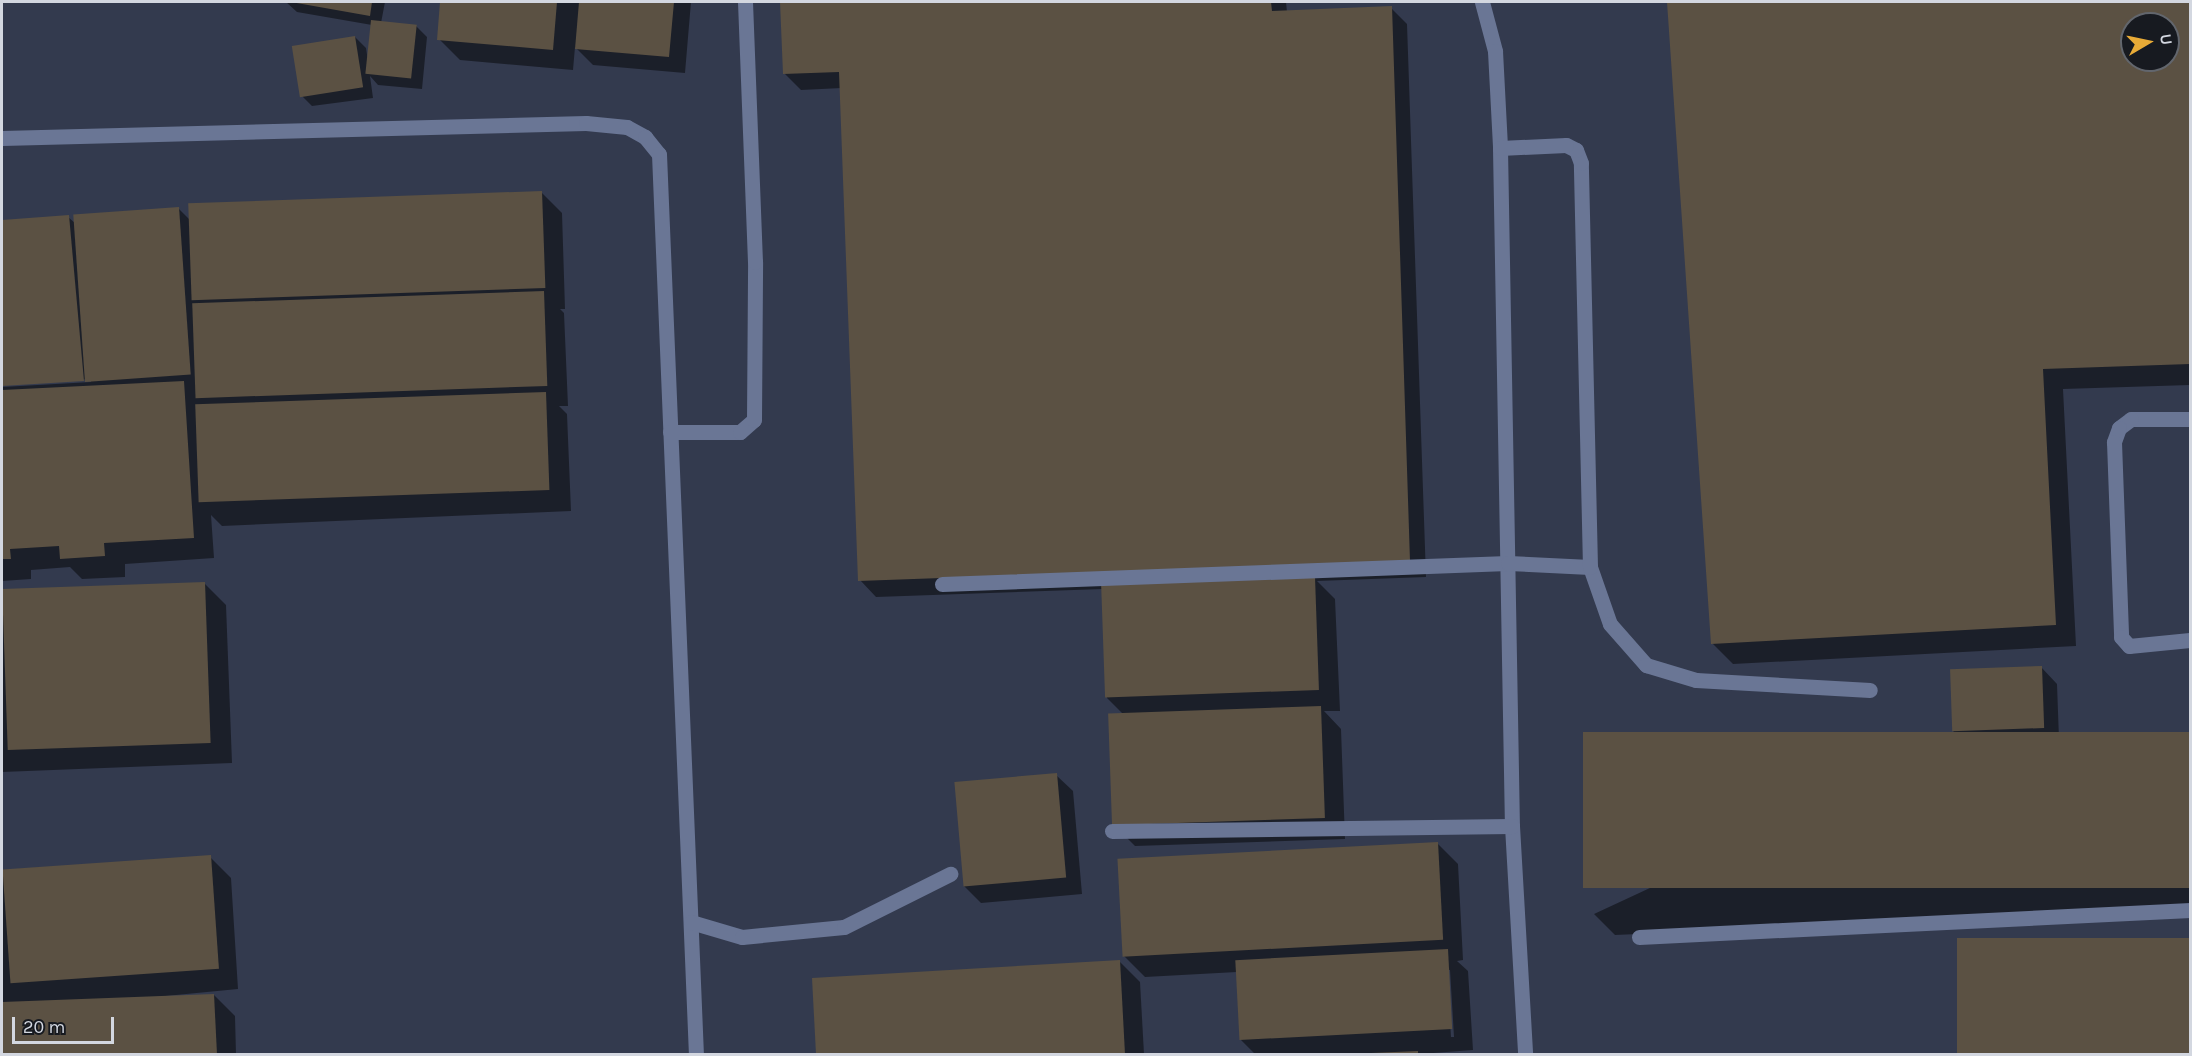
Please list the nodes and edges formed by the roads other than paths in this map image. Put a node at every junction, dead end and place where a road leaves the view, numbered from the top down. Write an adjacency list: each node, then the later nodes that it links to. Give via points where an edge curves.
1 (745, 2): 6 (lane, via 754,251 754,420 740,432)
2 (1482, 2): 4 (lane, via 1495,51)
3 (2, 138): 6 (lane, via 586,123 627,127 645,137 659,154)
4 (1500, 148): 7 (lane); 8 (lane, via 1566,145 1576,150 1581,163)
5 (2190, 418): 10 (lane, via 2132,419 2119,428 2114,442 2121,637 2129,645)
6 (670, 432): 16 (lane)
7 (1508, 563): 8 (lane); 9 (lane); 12 (lane)
8 (1590, 567): 11 (lane, via 1610,624 1646,665 1696,680)
9 (942, 584)
10 (2190, 640)
11 (1870, 690)
12 (1512, 826): 13 (lane); 19 (lane)
13 (1113, 831)
14 (950, 874): 16 (lane, via 844,927 742,937)
15 (2190, 910): 17 (lane)
16 (690, 922): 18 (lane)
17 (1639, 937)
18 (696, 1054)
19 (1525, 1054)

